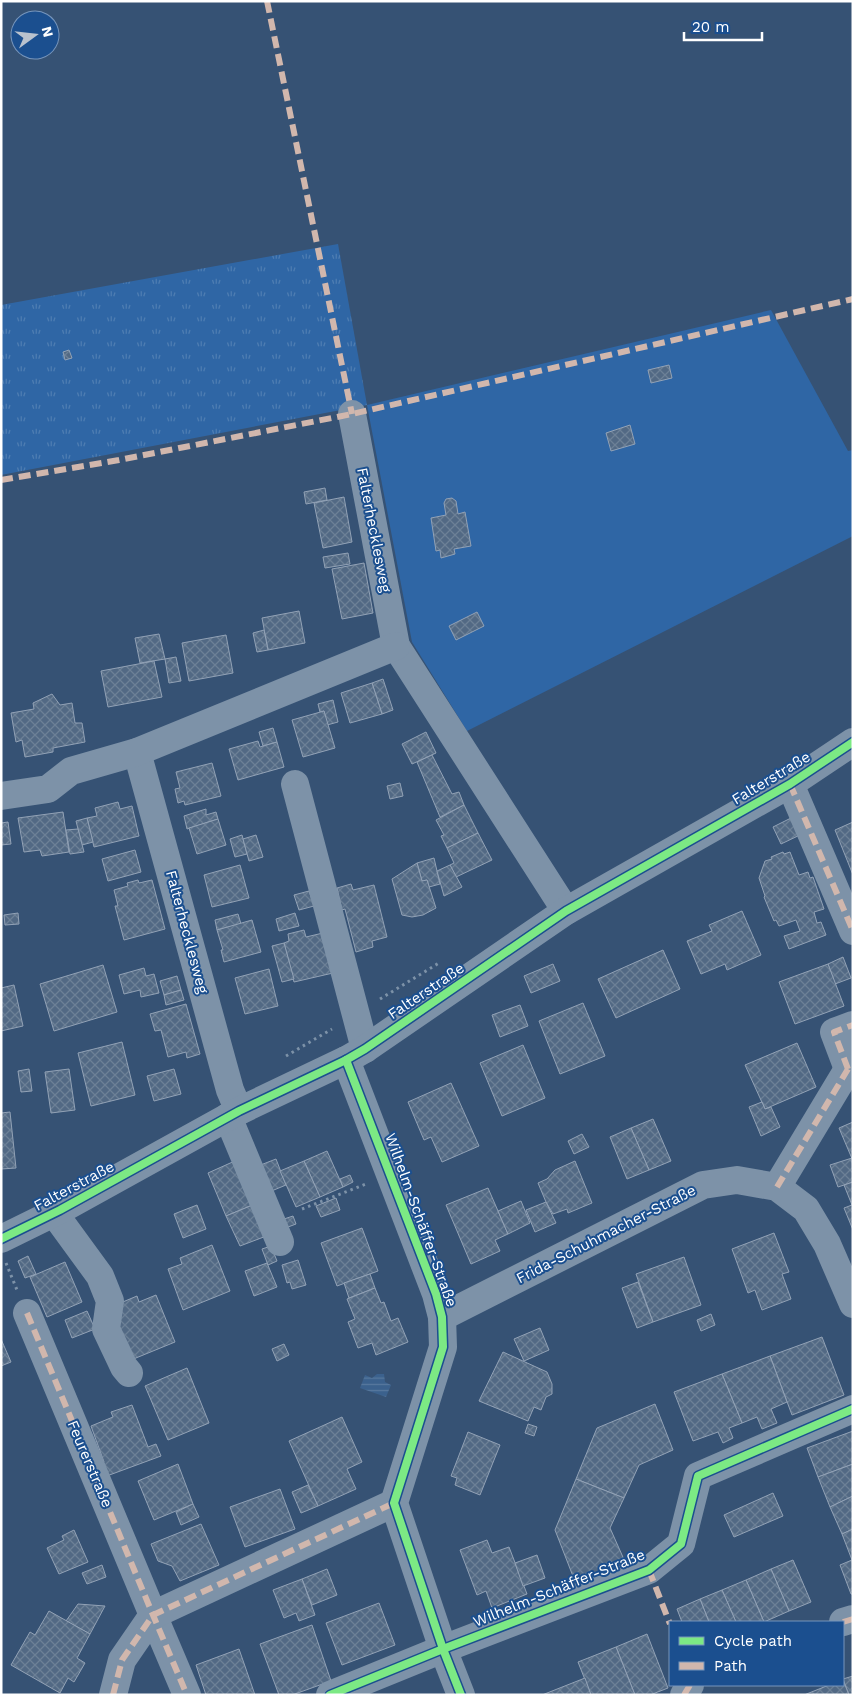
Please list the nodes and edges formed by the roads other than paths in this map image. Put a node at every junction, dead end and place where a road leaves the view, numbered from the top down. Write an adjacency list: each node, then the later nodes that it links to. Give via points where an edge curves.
1 (352, 414): 2 (street, Falterhecklesweg)
2 (396, 646): 4 (street); 8 (street, Falterhecklesweg)
3 (853, 742): 6 (street, Falterstraße)
4 (137, 752): 7 (street, via 72,772 48,789); 13 (street, Falterhecklesweg, via 230,1090)
5 (295, 784): 11 (street, Wilhelm-Schäffer-Straße, via 355,1015)
6 (790, 784): 8 (street, Falterstraße); 9 (street)
7 (1, 796)
8 (566, 911): 11 (street, Falterstraße)
9 (853, 931)
10 (853, 1025): 12 (street, via 834,1032)
11 (356, 1054): 13 (street, Falterstraße); 20 (street, Wilhelm-Schäffer-Straße, via 390,1174)
12 (850, 1069): 14 (street)
13 (233, 1114): 15 (street, Falterstraße); 16 (street, Falterhecklesweg)
14 (777, 1187): 18 (street, Frida-Schuhmacher-Straße, via 806,1209 827,1244); 20 (street, Frida-Schuhmacher-Straße, via 736,1180 703,1185)
15 (54, 1213): 17 (street, Falterstraße); 21 (street, via 100,1276 110,1301 106,1329)
16 (280, 1242)
17 (3, 1249)
18 (853, 1304)
19 (27, 1313): 24 (street, Feurerstraße)
20 (442, 1317): 23 (street, Wilhelm-Schäffer-Straße, via 443,1347)
21 (129, 1373)
22 (853, 1409): 25 (street, Wilhelm-Schäffer-Straße, via 698,1476 681,1544 648,1570)
23 (394, 1503): 24 (street); 25 (street)
24 (153, 1615): 26 (street, via 122,1660); 27 (street, Feurerstraße)
25 (443, 1649): 28 (street, Wilhelm-Schäffer-Straße); 29 (street)
26 (113, 1695)
27 (188, 1695)
28 (330, 1695)
29 (461, 1695)

